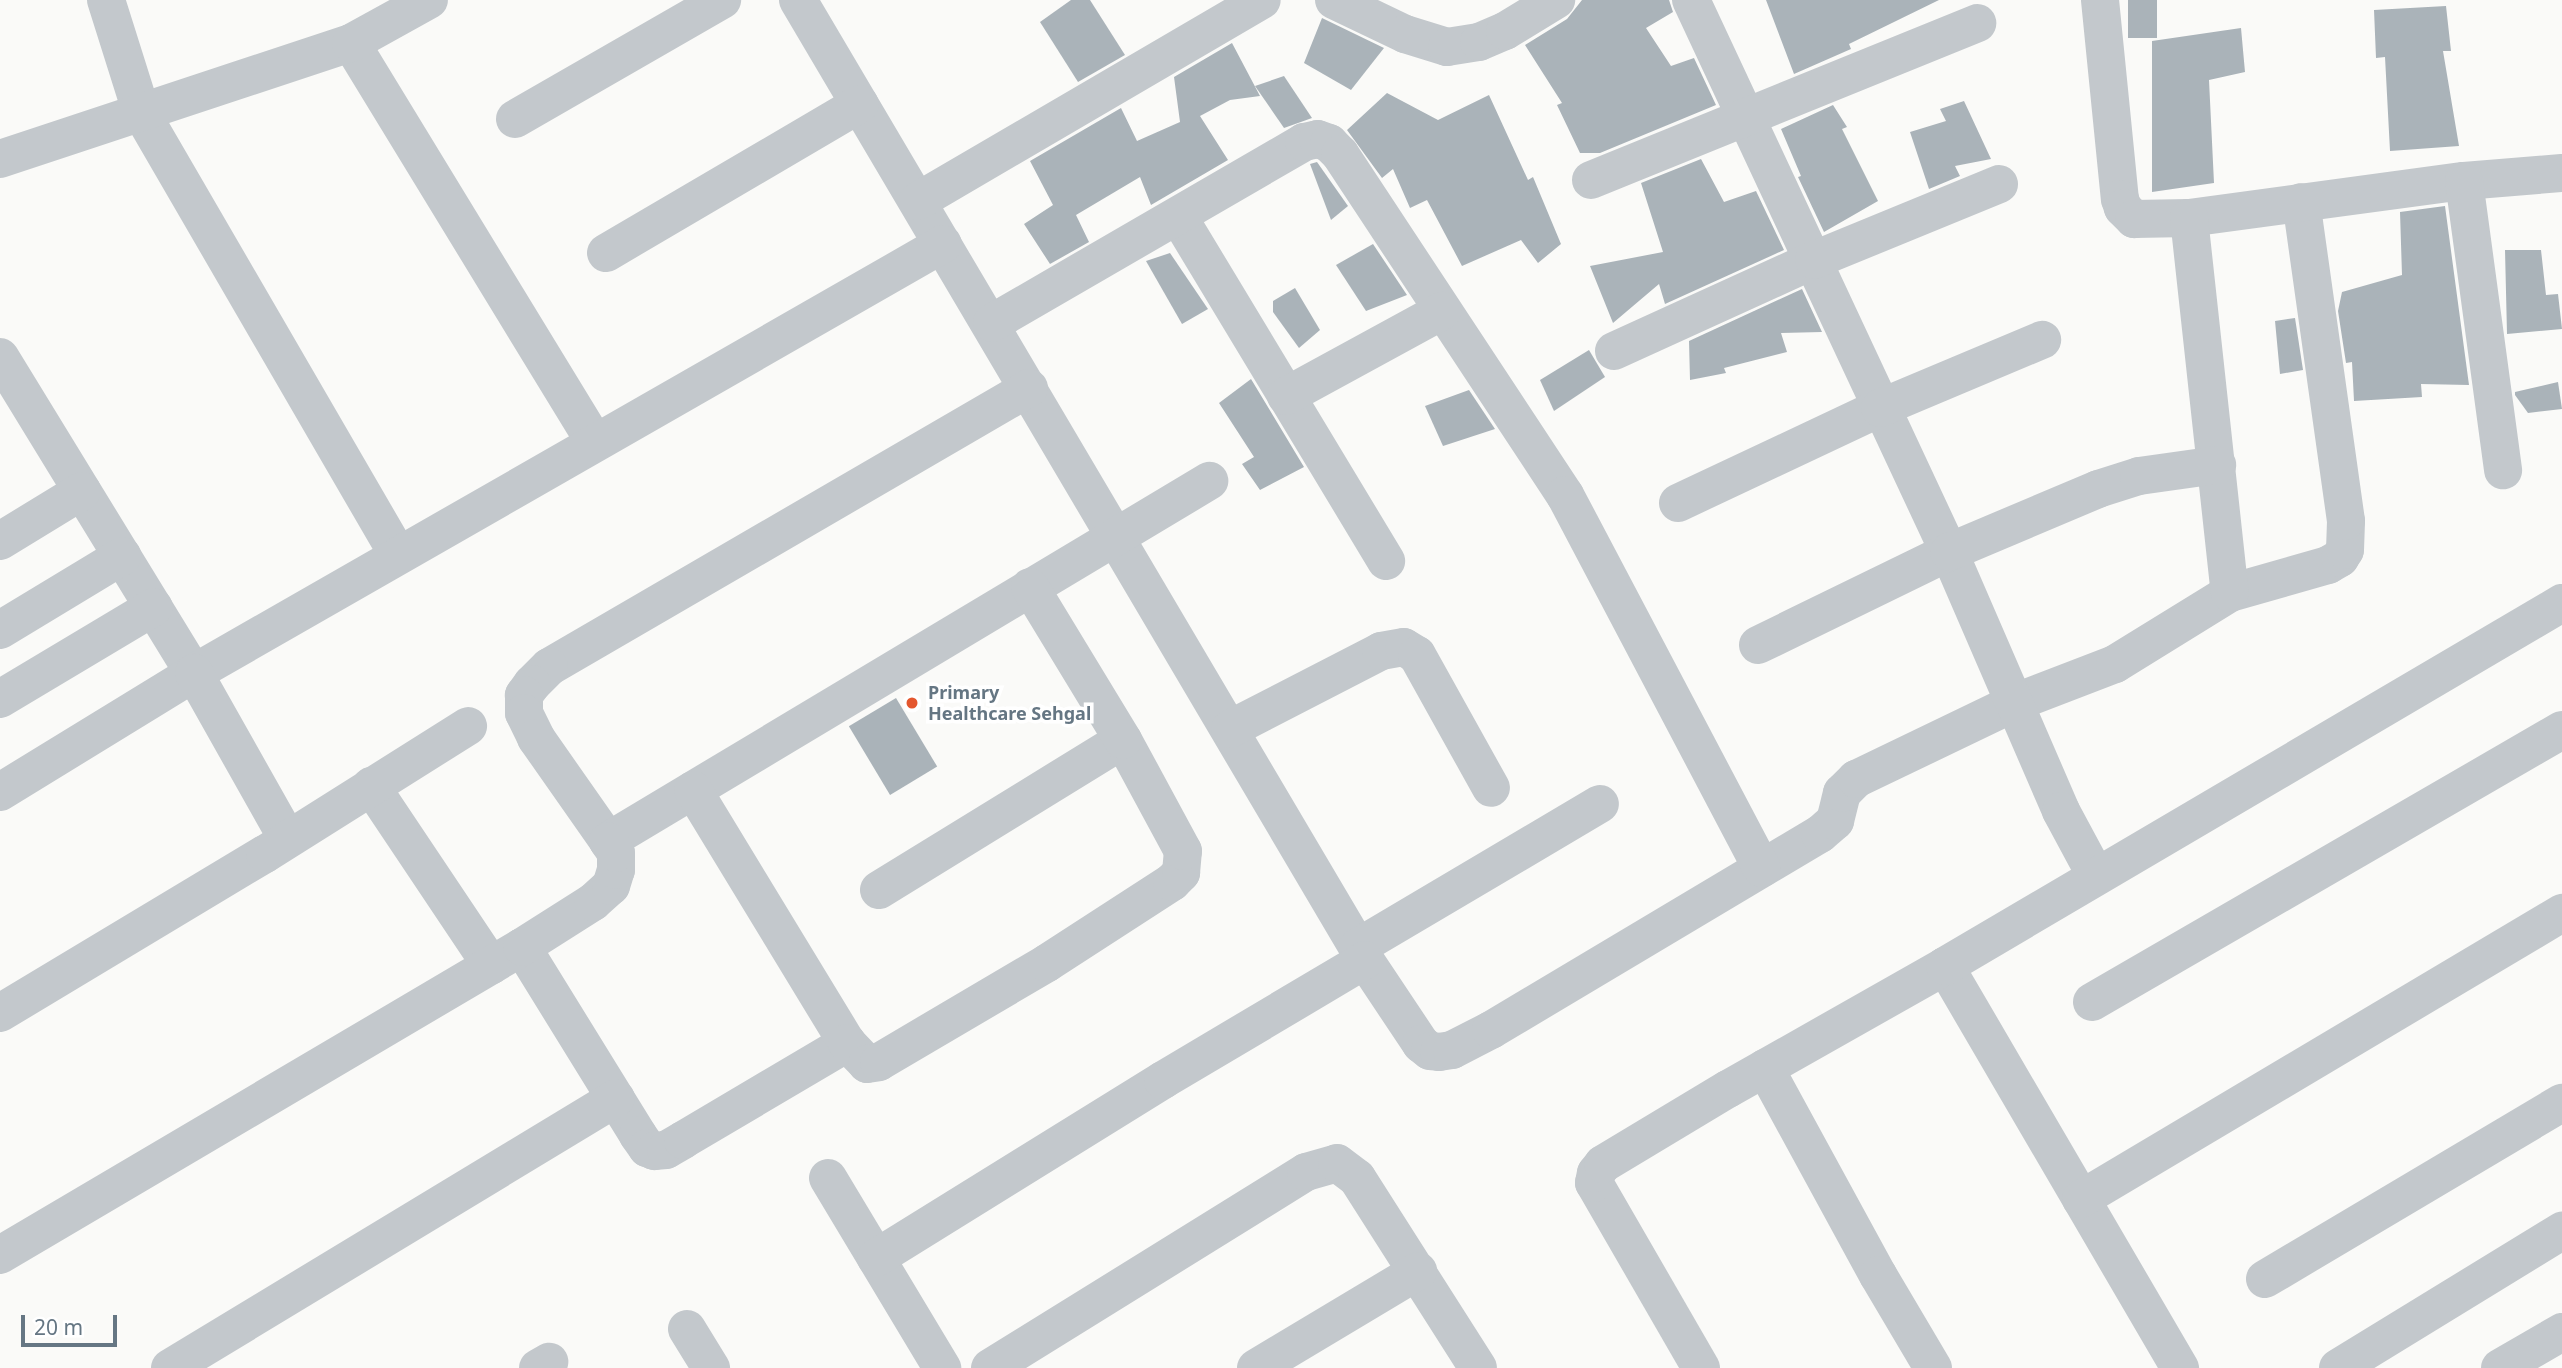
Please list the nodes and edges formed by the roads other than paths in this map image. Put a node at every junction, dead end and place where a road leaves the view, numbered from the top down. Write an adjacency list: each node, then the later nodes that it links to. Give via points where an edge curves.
1 (106, 0): 14 (street)
2 (429, 0): 12 (street)
3 (722, 0): 16 (street)
4 (798, 0): 13 (street)
5 (1262, 0): 22 (street)
6 (1334, 0): 10 (street, via 1405,34 1447,47 1479,42)
7 (1556, 0): 10 (street)
8 (1691, 0): 15 (street)
9 (2099, 0): 25 (street, via 2123,208 2134,219)
10 (1509, 16)
11 (1977, 23): 15 (street)
12 (351, 43): 14 (street); 37 (street)
13 (860, 104): 22 (street); 27 (street)
14 (142, 114): 17 (street); 46 (street)
15 (1746, 117): 19 (street); 28 (street)
16 (515, 119)
17 (0, 159)
18 (2562, 173): 20 (street)
19 (1591, 180)
20 (2464, 181): 23 (street); 39 (street)
21 (1999, 184): 28 (street)
22 (918, 201): 26 (street)
23 (2301, 202): 25 (street); 50 (street, via 2346,521 2345,550 2328,565)
24 (1178, 216): 29 (street, via 1304,142 1318,139 1340,154); 30 (street); 35 (street)
25 (2189, 218): 38 (street)
26 (943, 244): 30 (street); 37 (street)
27 (606, 253)
28 (1814, 260): 32 (street); 36 (street)
29 (1442, 311): 35 (street); 69 (street, via 1565,495)
30 (992, 324): 34 (street)
31 (2042, 340): 36 (street)
32 (1614, 351)
33 (0, 357): 41 (street)
34 (1029, 388): 43 (street); 68 (street, via 549,667 531,684 524,695 524,713 536,738)
35 (1286, 396): 48 (street)
36 (1880, 408): 42 (street); 45 (street)
37 (595, 442): 46 (street)
38 (2217, 465): 45 (street, via 2139,476 2098,489); 50 (street)
39 (2503, 470)
40 (1209, 481): 43 (street)
41 (82, 491): 44 (street); 47 (street)
42 (1678, 503)
43 (1117, 535): 49 (street); 59 (street)
44 (0, 541)
45 (1949, 552): 54 (street); 57 (street)
46 (398, 555): 55 (street)
47 (122, 556): 52 (street); 53 (street)
48 (1386, 561)
49 (1030, 587): 61 (street); 64 (street)
50 (2230, 593): 57 (street, via 2115,664)
51 (2562, 603): 70 (street)
52 (154, 607): 55 (street); 56 (street)
53 (0, 630)
54 (1758, 645)
55 (194, 673): 65 (street); 67 (street)
56 (0, 699)
57 (2016, 702): 69 (street, via 1856,779 1842,793 1838,814 1829,827); 70 (street, via 2060,811)
58 (468, 726): 62 (street)
59 (1230, 729): 63 (street, via 1381,650 1404,648 1418,655); 73 (street)
60 (2562, 730): 76 (street)
61 (1123, 740): 71 (street); 78 (street, via 1183,852 1181,873 1047,963 880,1062 867,1064 858,1059)
62 (371, 786): 67 (street); 74 (street)
63 (1490, 789)
64 (693, 790): 68 (street); 78 (street)
65 (0, 792)
66 (1600, 803): 73 (street)
67 (287, 838): 77 (street)
68 (608, 841): 74 (street, via 616,853 611,886)
69 (1762, 868): 73 (street, via 1452,1050 1430,1051 1421,1044)
70 (2096, 876): 75 (street)
71 (879, 890)
72 (2562, 912): 83 (street)
73 (1362, 954): 86 (street)
74 (507, 956): 80 (street); 85 (street)
75 (1945, 966): 79 (street); 83 (street)
76 (2092, 1002)
77 (0, 1013)
78 (847, 1043): 80 (street, via 666,1150 647,1148)
79 (1765, 1068): 97 (street, via 1612,1157 1596,1173 1594,1183); 98 (street)
80 (616, 1098): 91 (street)
81 (2562, 1103): 88 (street)
82 (828, 1178): 86 (street)
83 (2081, 1199): 99 (street)
84 (2562, 1231): 100 (street)
85 (0, 1255)
86 (876, 1258): 93 (street)
87 (1418, 1271): 94 (street, via 1357,1178 1337,1163 1322,1165); 95 (street); 96 (street)
88 (2265, 1279)
89 (687, 1329): 92 (street)
90 (2562, 1332): 101 (street)
91 (170, 1368)
92 (711, 1368)
93 (942, 1368)
94 (990, 1368)
95 (1256, 1368)
96 (1478, 1368)
97 (1701, 1368)
98 (1933, 1368)
99 (2180, 1368)
100 (2338, 1368)
101 (2501, 1368)

